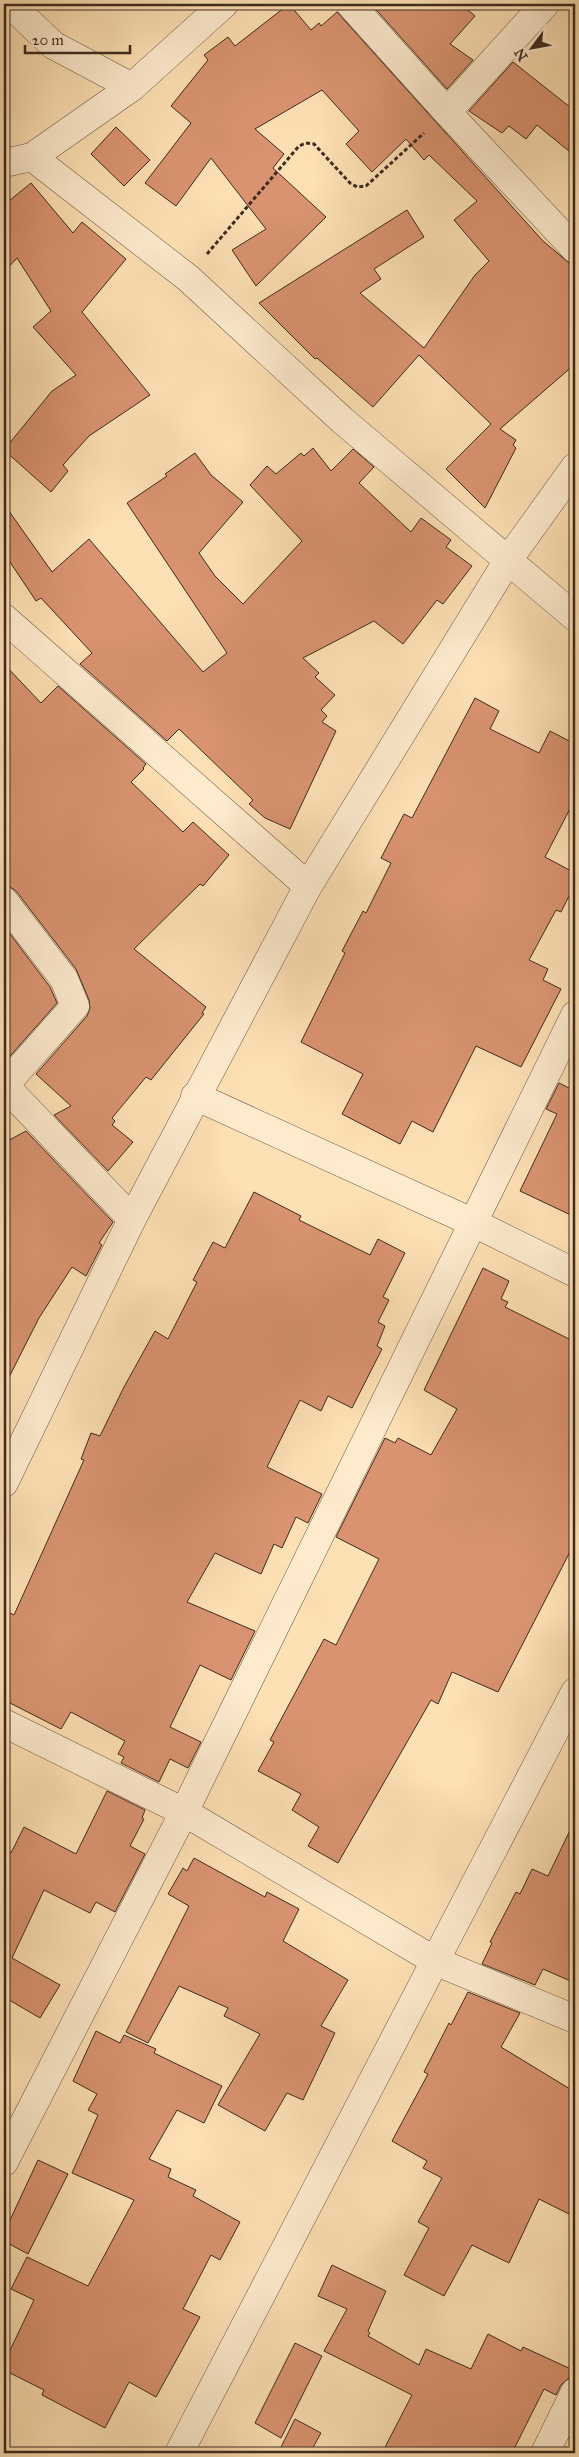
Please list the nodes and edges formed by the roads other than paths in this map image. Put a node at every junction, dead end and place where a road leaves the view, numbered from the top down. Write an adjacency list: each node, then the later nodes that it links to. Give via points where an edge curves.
1 (10, 4): 5 (street, via 53,45)
2 (224, 4): 5 (street)
3 (350, 4): 6 (street)
4 (546, 4): 6 (street)
5 (132, 87): 7 (street)
6 (447, 112): 9 (street)
7 (32, 157): 8 (street); 11 (street, via 188,278 342,420)
8 (4, 163)
9 (575, 249)
10 (575, 466): 11 (street)
11 (508, 560): 12 (street); 14 (street)
12 (575, 617)
13 (6, 624): 14 (street)
14 (308, 886): 18 (street)
15 (4, 901): 17 (street, via 64,979 75,1006)
16 (575, 1015): 20 (street)
17 (4, 1085): 19 (street)
18 (196, 1096): 19 (street); 20 (street)
19 (132, 1219): 22 (street)
20 (474, 1223): 21 (street); 25 (street)
21 (575, 1273)
22 (4, 1483)
23 (575, 1692): 26 (street)
24 (4, 1722): 25 (street)
25 (184, 1812): 26 (street); 28 (street)
26 (437, 1962): 27 (street); 30 (street)
27 (575, 2019)
28 (4, 2162)
29 (575, 2392): 31 (street)
30 (179, 2453)
31 (545, 2453)

